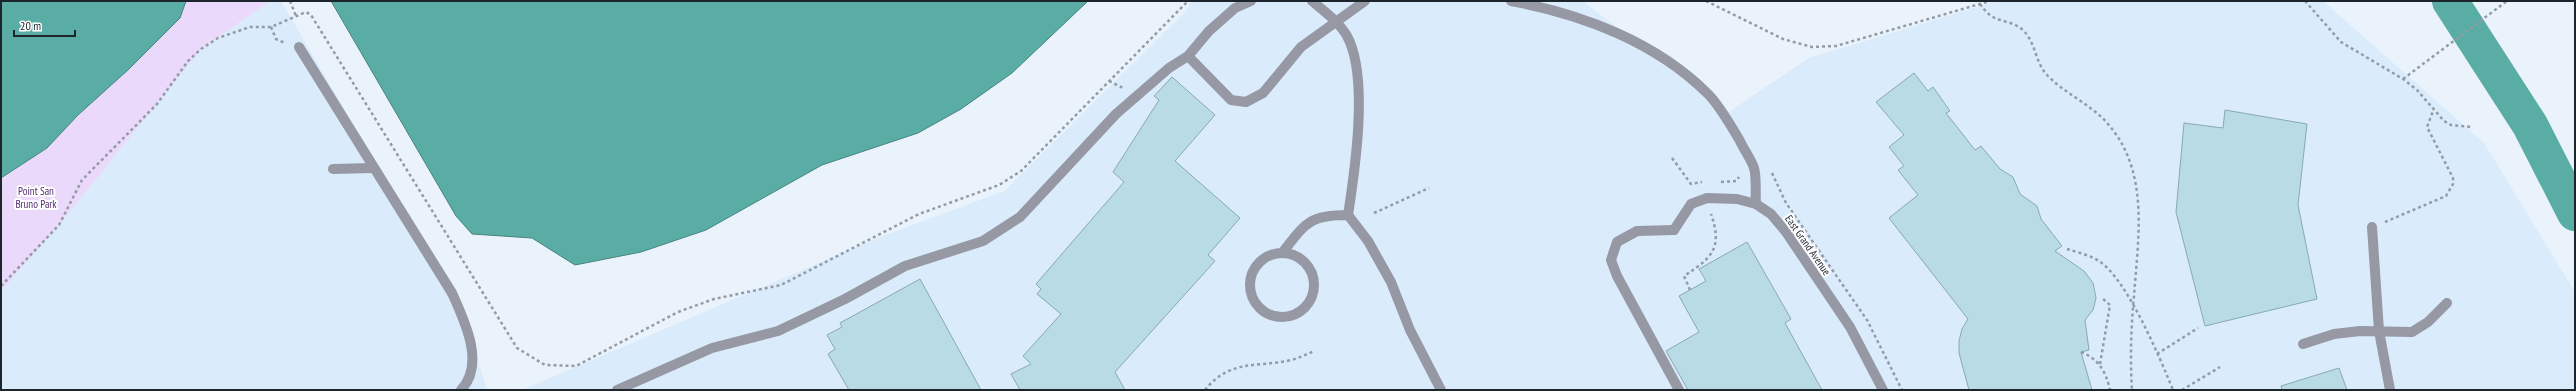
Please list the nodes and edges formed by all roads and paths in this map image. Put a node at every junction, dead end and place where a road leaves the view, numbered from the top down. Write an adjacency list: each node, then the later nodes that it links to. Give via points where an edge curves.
1 (290, 1): 12 (path)
2 (1188, 1): 12 (path, via 1021,171 1010,178 919,214 781,285 714,299 678,312 576,366 544,365 517,348 310,15 306,12)
3 (1251, 1): 16 (street, via 1235,8 1209,31)
4 (1312, 1): 13 (street)
5 (1365, 1): 13 (street)
6 (1511, 1): 27 (street, via 1552,8 1606,27 1684,73 1709,94 1735,132 1752,163)
7 (1706, 1): 11 (path, via 1783,39 1812,47 1836,46)
8 (1990, 1): 11 (path)
9 (2305, 1): 17 (path, via 2341,42)
10 (2507, 1): 17 (path)
11 (1980, 4): 53 (path, via 1991,16 2013,24 2025,33 2041,69 2108,124 2125,149 2134,174 2139,213 2132,338)
12 (296, 16): 14 (path)
13 (1335, 21): 16 (street, via 1301,47 1263,94 1246,102 1231,100); 30 (street, via 1347,36 1355,59 1359,87 1353,182)
14 (271, 27): 15 (path, via 276,39); 34 (path, via 250,27 218,38 201,49 188,62 153,109 82,180 59,225)
15 (299, 47): 21 (street)
16 (1188, 56): 47 (street, via 1169,68 1116,114 1020,218 983,241 905,266 845,299 778,331 712,348)
17 (2403, 78): 18 (path, via 2417,90)
18 (2433, 111): 19 (path, via 2451,125); 31 (path, via 2427,127 2454,178 2450,190 2446,196)
19 (2471, 127)
20 (1672, 158): 24 (path, via 1691,184)
21 (372, 168): 22 (street); 46 (street, via 452,293 468,328 473,359)
22 (333, 169)
23 (1740, 173): 25 (path, via 1736,182)
24 (1704, 182)
25 (1716, 182)
26 (1429, 188): 28 (path)
27 (1756, 204): 50 (street, East Grand Avenue, via 1737,198 1698,200 1691,204 1674,230 1637,231 1617,242 1611,260 1617,276); 51 (street, East Grand Avenue, via 1771,214 1786,232 1850,328)
28 (1374, 213)
29 (1711, 214): 35 (path, via 1717,231 1716,246 1706,262 1684,276)
30 (1348, 215): 33 (street, via 1328,215 1306,222); 49 (street, via 1368,241 1391,282 1410,330)
31 (2372, 227): 39 (street)
32 (2067, 249): 43 (path, via 2099,261 2120,284)
33 (1282, 252): 33 (street, via 1300,258 1306,264 1314,281 1313,290 1305,306 1298,312 1280,317 1262,309 1255,302 1250,283 1256,265 1272,254)
34 (1, 286)
35 (1690, 290)
36 (2102, 298): 44 (path, via 2110,305)
37 (2447, 302): 39 (street, via 2428,322 2412,332)
38 (2198, 328): 43 (path)
39 (2379, 331): 40 (street, via 2334,334); 56 (street)
40 (2303, 344)
41 (1314, 352): 48 (path, via 1288,361 1251,363 1238,367 1224,372)
42 (2081, 352): 44 (path)
43 (2158, 354): 54 (path)
44 (2100, 364): 52 (path, via 2107,374)
45 (2220, 367): 55 (path)
46 (461, 390)
47 (617, 390)
48 (1205, 390)
49 (1441, 390)
50 (1679, 390)
51 (1883, 390)
52 (2110, 390)
53 (2132, 390)
54 (2173, 390)
55 (2182, 390)
56 (2390, 390)

